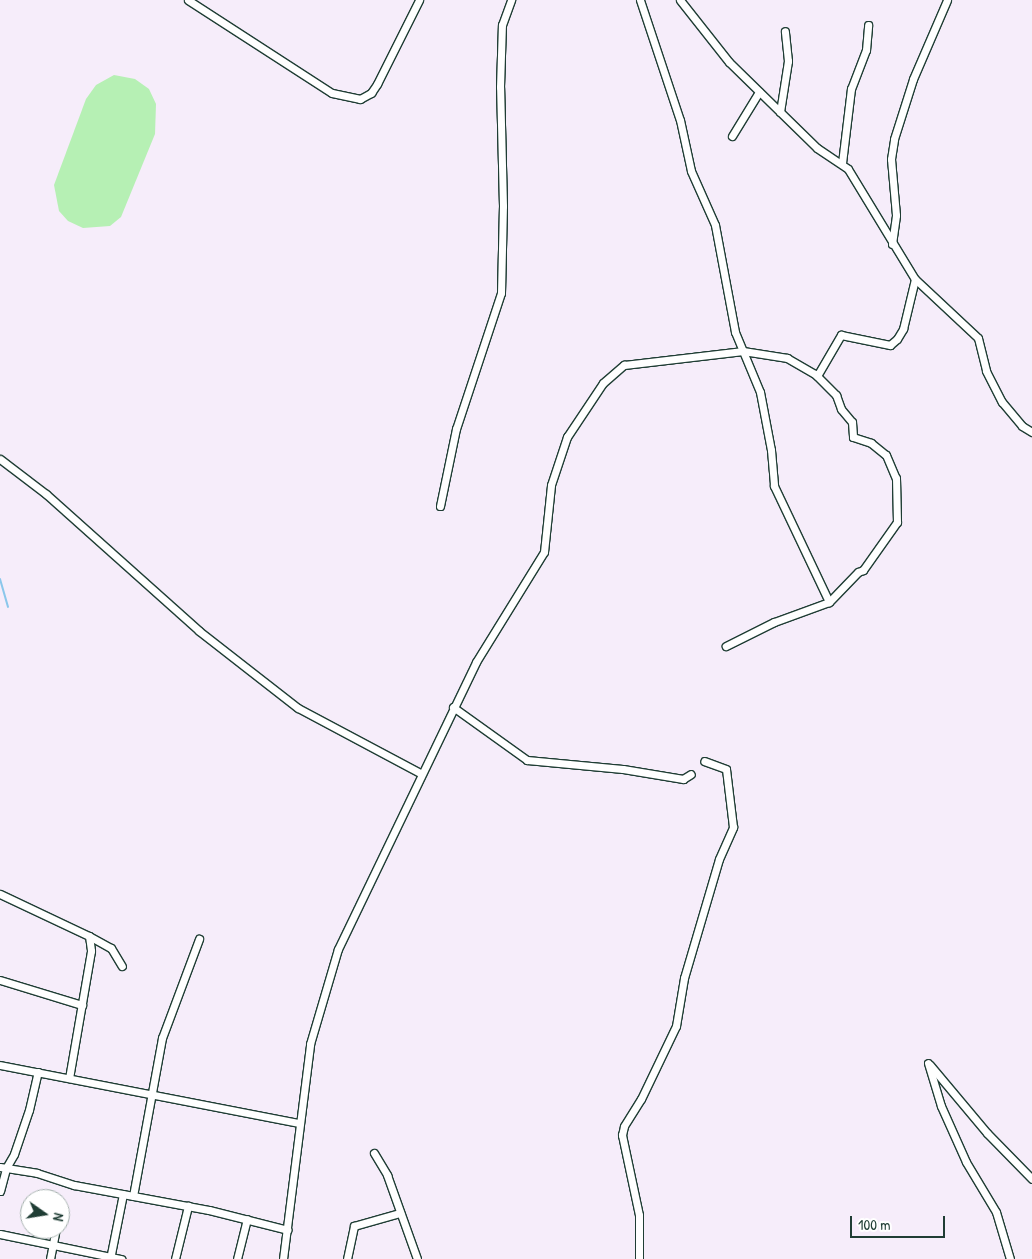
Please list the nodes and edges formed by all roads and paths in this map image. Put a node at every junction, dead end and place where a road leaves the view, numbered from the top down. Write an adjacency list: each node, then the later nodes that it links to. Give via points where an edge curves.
1 (188, 0): 2 (street, via 332,93 360,98 377,84)
2 (419, 0)
3 (511, 0): 19 (street, via 502,33 501,293 456,429)
4 (640, 0): 15 (street, via 680,120 691,171 714,225 730,313)
5 (680, 0): 9 (street, via 728,62)
6 (947, 0): 13 (street, via 913,79 894,139 891,159 896,215)
7 (868, 26): 12 (street, via 866,50 851,89)
8 (785, 32): 10 (street, via 788,61)
9 (759, 92): 10 (street); 11 (street)
10 (780, 112): 12 (street, via 817,148)
11 (732, 136)
12 (842, 163): 13 (street)
13 (892, 244): 14 (street)
14 (915, 279): 16 (street, via 897,339 890,345 841,335); 17 (street, via 978,338 988,376 1002,402 1022,426)
15 (743, 351): 16 (street, via 787,358); 20 (street, via 762,398 774,486); 22 (street, via 624,365 603,383 567,437 551,484 544,552 476,662)
16 (817, 376): 20 (street, via 838,398 841,409 852,422 853,437 871,443 889,459 896,478 899,509 897,522 863,570)
17 (1032, 432)
18 (0, 459): 24 (street, via 46,494 200,631 298,708)
19 (440, 506)
20 (829, 602): 21 (street, via 774,622)
21 (726, 646)
22 (453, 707): 24 (street); 25 (street, via 526,760 624,769 682,779)
23 (704, 761): 58 (street, via 726,770 733,827 719,859 684,978 676,1026 622,1135 639,1215)
24 (420, 773): 36 (street, via 335,957 310,1044)
25 (691, 774)
26 (0, 894): 27 (street)
27 (89, 936): 29 (street, via 111,948); 31 (street, via 91,943)
28 (199, 939): 35 (street, via 162,1038)
29 (122, 966)
30 (0, 980): 31 (street)
31 (82, 1005): 34 (street)
32 (0, 1065): 33 (street)
33 (38, 1072): 34 (street); 38 (street, via 14,1154)
34 (69, 1078): 35 (street)
35 (152, 1095): 36 (street); 42 (street)
36 (298, 1123): 46 (street)
37 (374, 1153): 44 (street, via 387,1176)
38 (3, 1167): 40 (street); 41 (street)
39 (1032, 1179): 59 (street, via 928,1063 940,1106 966,1162 998,1216)
40 (0, 1191)
41 (123, 1194): 42 (street); 50 (street)
42 (133, 1196): 43 (street)
43 (188, 1206): 45 (street); 53 (street)
44 (400, 1213): 56 (street, via 354,1226); 57 (street)
45 (247, 1219): 46 (street); 54 (street)
46 (288, 1230): 55 (street)
47 (0, 1234): 49 (street)
48 (54, 1239): 49 (street)
49 (53, 1245): 50 (street); 51 (street)
50 (110, 1258): 52 (street)
51 (50, 1259)
52 (121, 1259)
53 (174, 1259)
54 (237, 1259)
55 (283, 1259)
56 (347, 1259)
57 (417, 1259)
58 (639, 1259)
59 (1010, 1259)

